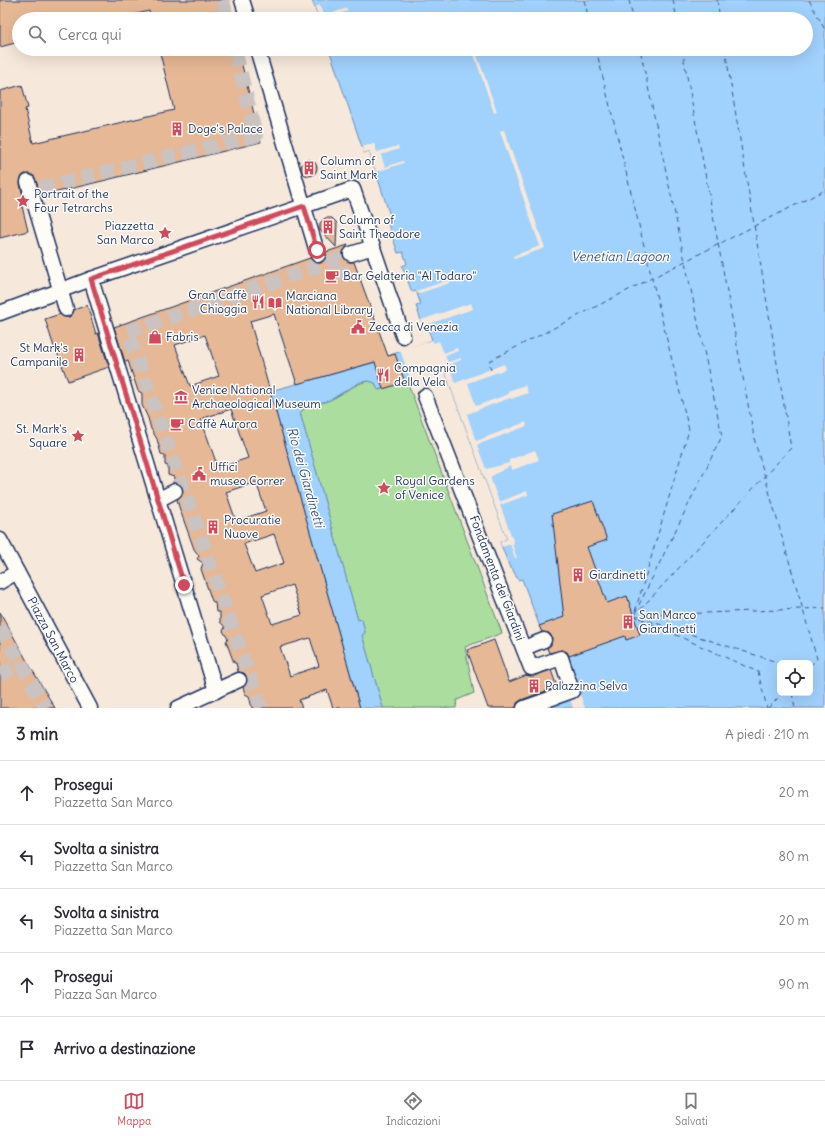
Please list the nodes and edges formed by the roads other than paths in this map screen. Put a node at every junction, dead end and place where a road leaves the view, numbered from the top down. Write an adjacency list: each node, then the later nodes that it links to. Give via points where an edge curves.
1 (242, 0): 2 (street)
2 (246, 12)
3 (259, 56): 5 (street)
4 (33, 187): 10 (street)
5 (304, 206): 6 (street, via 353,189); 7 (street); 9 (street)
6 (373, 247): 8 (street); 13 (street)
7 (318, 253)
8 (351, 254)
9 (91, 279): 10 (street); 16 (street, via 112,335)
10 (60, 291): 11 (street); 12 (street)
11 (66, 309)
12 (0, 313)
13 (403, 336)
14 (425, 396): 21 (street, Fondamenta dei Giardini)
15 (175, 491): 16 (street)
16 (158, 500): 23 (street)
17 (0, 540): 18 (street, Piazza San Marco)
18 (17, 572): 19 (street); 25 (street, Piazza San Marco)
19 (0, 582)
20 (544, 640): 21 (street, Fondamenta dei Giardini)
21 (524, 648): 26 (street, Fondamenta dei Giardini, via 531,673 561,658 561,679 572,691)
22 (239, 680): 23 (street)
23 (216, 691): 24 (street)
24 (182, 707)
25 (90, 708)
26 (524, 708)

